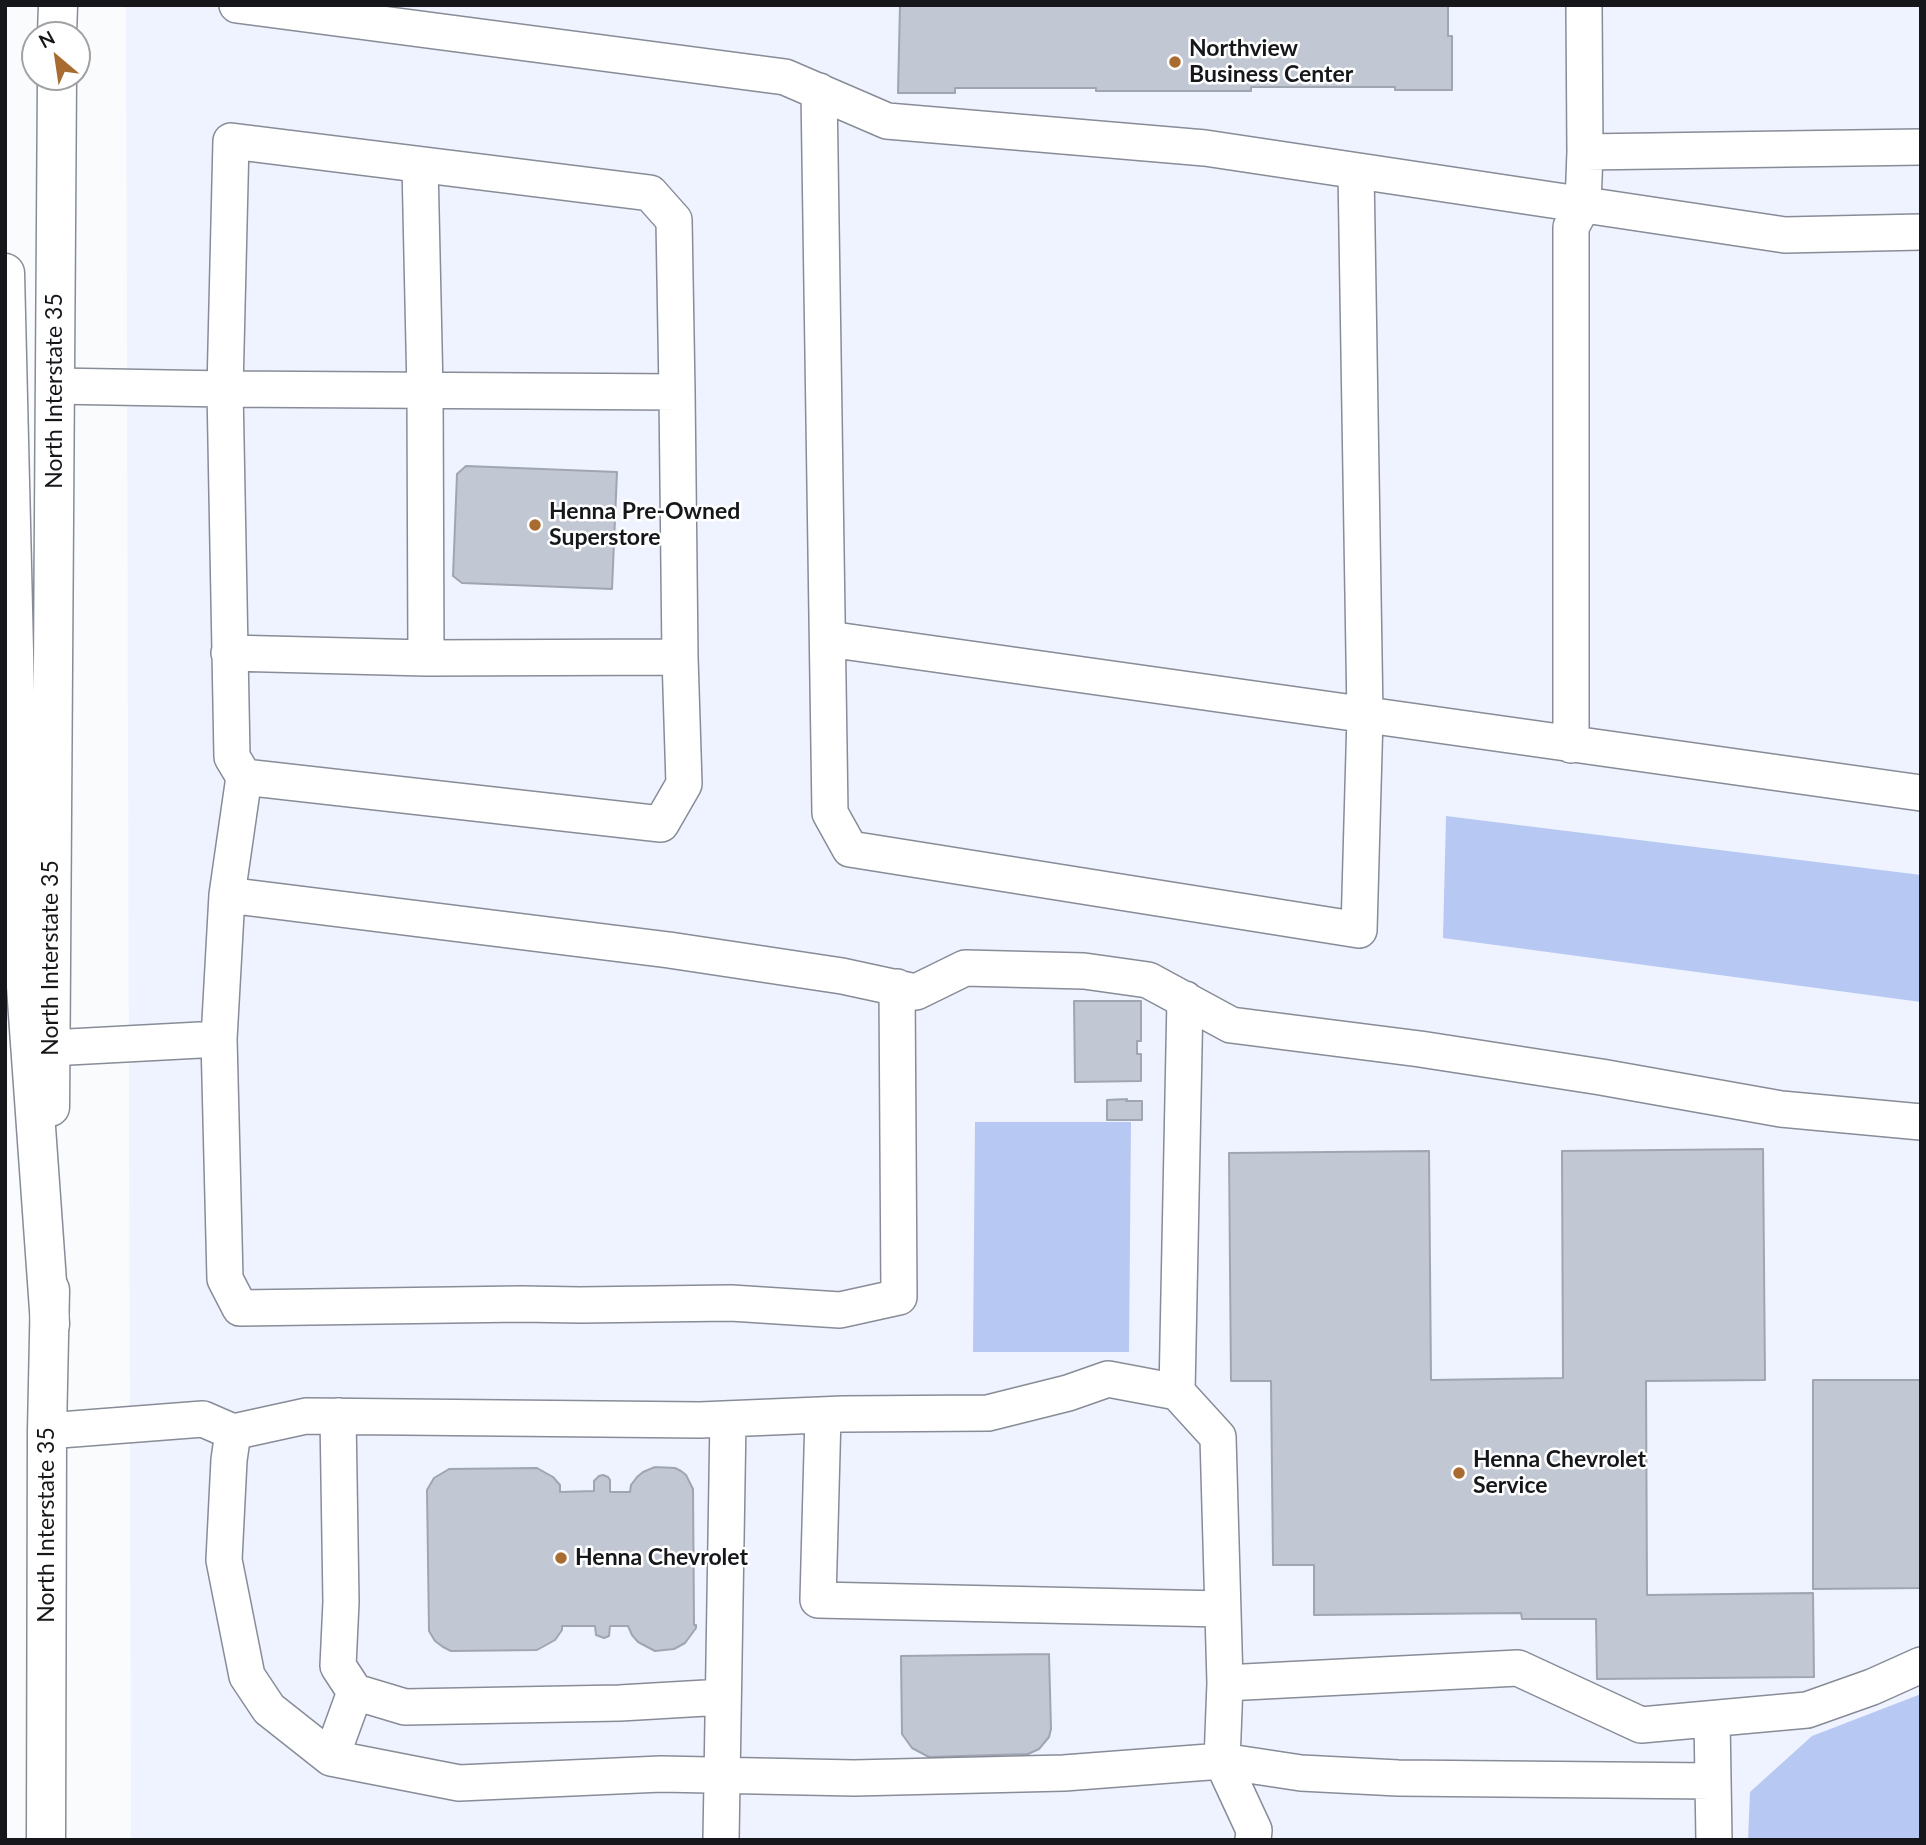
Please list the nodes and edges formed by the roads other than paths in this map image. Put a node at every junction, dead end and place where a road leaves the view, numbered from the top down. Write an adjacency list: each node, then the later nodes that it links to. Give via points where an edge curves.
1 (237, 5): 4 (lane, via 785,77)
2 (1584, 5): 6 (lane)
3 (57, 91): 12 (main road, North Interstate 35)
4 (819, 91): 8 (lane, via 887,121 1205,148); 16 (lane)
5 (1921, 147): 6 (lane)
6 (1585, 152): 9 (lane)
7 (420, 165): 13 (lane, via 232,141); 14 (lane); 15 (lane, via 650,192 674,220)
8 (1356, 171): 9 (lane); 20 (lane)
9 (1583, 205): 10 (lane, via 1785,235); 21 (lane, via 1571,227)
10 (1921, 232)
11 (5, 273): 30 (main road, via 20,902)
12 (55, 386): 13 (lane); 28 (main road, North Interstate 35)
13 (225, 388): 14 (lane); 17 (lane)
14 (425, 391): 15 (lane); 19 (lane)
15 (677, 392): 18 (lane)
16 (828, 639): 20 (lane); 20 (lane, via 830,813 850,849 1359,930)
17 (229, 653): 19 (lane); 22 (lane, via 232,757)
18 (680, 657): 19 (lane); 22 (lane, via 684,784 661,824)
19 (426, 658)
20 (1365, 716): 21 (lane)
21 (1571, 745): 23 (lane)
22 (244, 777): 24 (lane)
23 (1921, 793)
24 (228, 895): 25 (lane, via 669,950); 27 (lane)
25 (897, 988): 26 (lane, via 916,992 965,968 1084,971 1148,980); 27 (lane, via 899,1297 840,1310 731,1303 240,1308 225,1279)
26 (1185, 999): 29 (lane, via 1231,1025 1433,1051 1781,1109); 31 (lane)
27 (219, 1039): 28 (lane)
28 (50, 1048): 30 (main road, North Interstate 35)
29 (1921, 1122)
30 (50, 1324): 35 (main road, North Interstate 35)
31 (1177, 1392): 32 (lane, via 1108,1379 1068,1394 988,1413); 37 (lane, via 1218,1437)
32 (823, 1415): 34 (lane); 37 (lane, via 818,1600)
33 (338, 1416): 34 (lane); 36 (lane, via 306,1416); 40 (lane, via 338,1666)
34 (728, 1419): 41 (lane)
35 (47, 1431): 36 (lane, via 203,1419); 47 (main road, North Interstate 35)
36 (233, 1432): 43 (lane, via 224,1560 247,1676 269,1709)
37 (1222, 1609): 39 (lane)
38 (1921, 1665): 42 (lane, via 1807,1710)
39 (1225, 1683): 42 (lane, via 1518,1668 1642,1725); 44 (lane)
40 (355, 1692): 41 (lane, via 405,1707); 43 (lane)
41 (723, 1697): 45 (lane)
42 (1712, 1719): 46 (lane)
43 (331, 1758): 45 (lane, via 459,1783)
44 (1222, 1761): 45 (lane, via 1064,1773 854,1778); 46 (lane, via 1301,1773 1398,1778); 49 (lane, via 1254,1830)
45 (721, 1775): 48 (lane)
46 (1713, 1781): 50 (lane)
47 (46, 1840)
48 (721, 1840)
49 (1253, 1840)
50 (1714, 1840)

